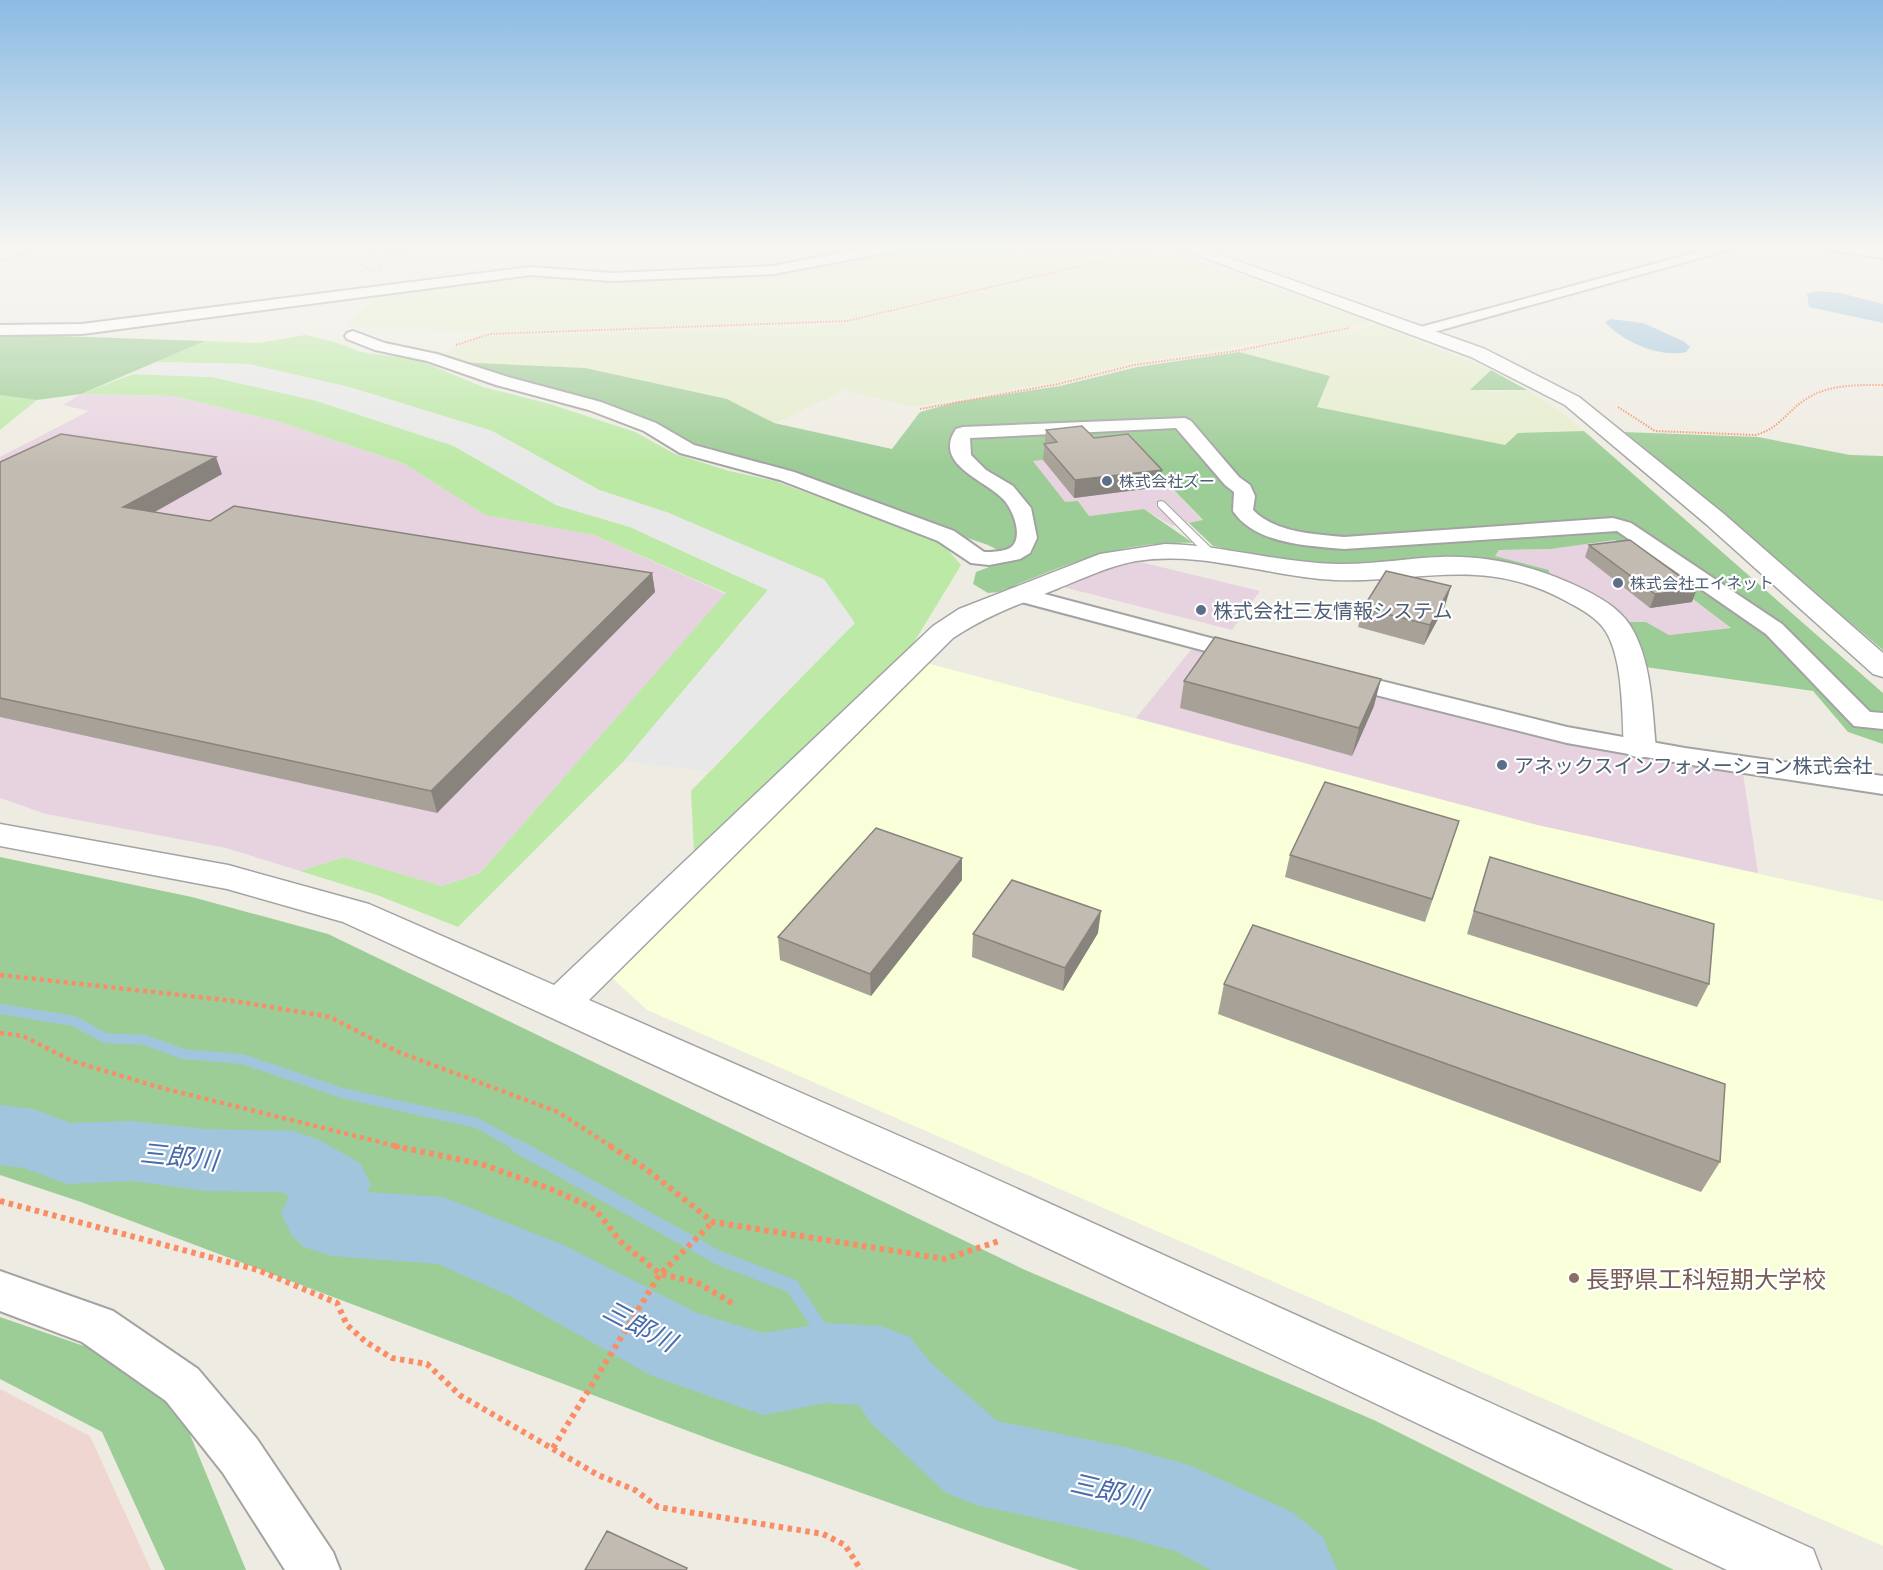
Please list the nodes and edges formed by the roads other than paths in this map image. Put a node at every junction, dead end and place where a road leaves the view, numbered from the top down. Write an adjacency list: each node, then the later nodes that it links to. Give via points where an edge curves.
1 (157, 319): 4 (street, via 82,329)
2 (1383, 319): 5 (street)
3 (1465, 319): 5 (street)
4 (0, 330)
5 (1418, 332): 11 (street, via 1478,353 1572,401 1715,519)
6 (353, 336): 13 (street, via 595,406 650,426 687,449 787,476 946,536 958,542 969,555 981,559 1012,554 1023,548 1028,537 1020,504 964,460 959,449 963,433 1179,422 1243,489 1243,511 1247,518 1314,541 1344,543 1613,524 1624,527 1774,629 1863,720)
7 (1161, 504): 8 (lane)
8 (1209, 552): 9 (street, via 1131,553); 14 (street, via 1356,573 1441,565 1472,567 1538,579 1574,594 1600,610 1619,629 1631,671)
9 (1018, 594): 10 (street); 17 (street, via 969,615 943,632)
10 (1270, 661)
11 (1883, 668)
12 (1316, 673): 14 (street, via 1464,712)
13 (1883, 721)
14 (1640, 748): 15 (street)
15 (1883, 784)
16 (0, 836): 17 (street, via 228,877 356,913)
17 (559, 1005): 20 (street)
18 (0, 1291): 19 (street, via 97,1326 182,1385 240,1456)
19 (315, 1570)
20 (1792, 1570)

